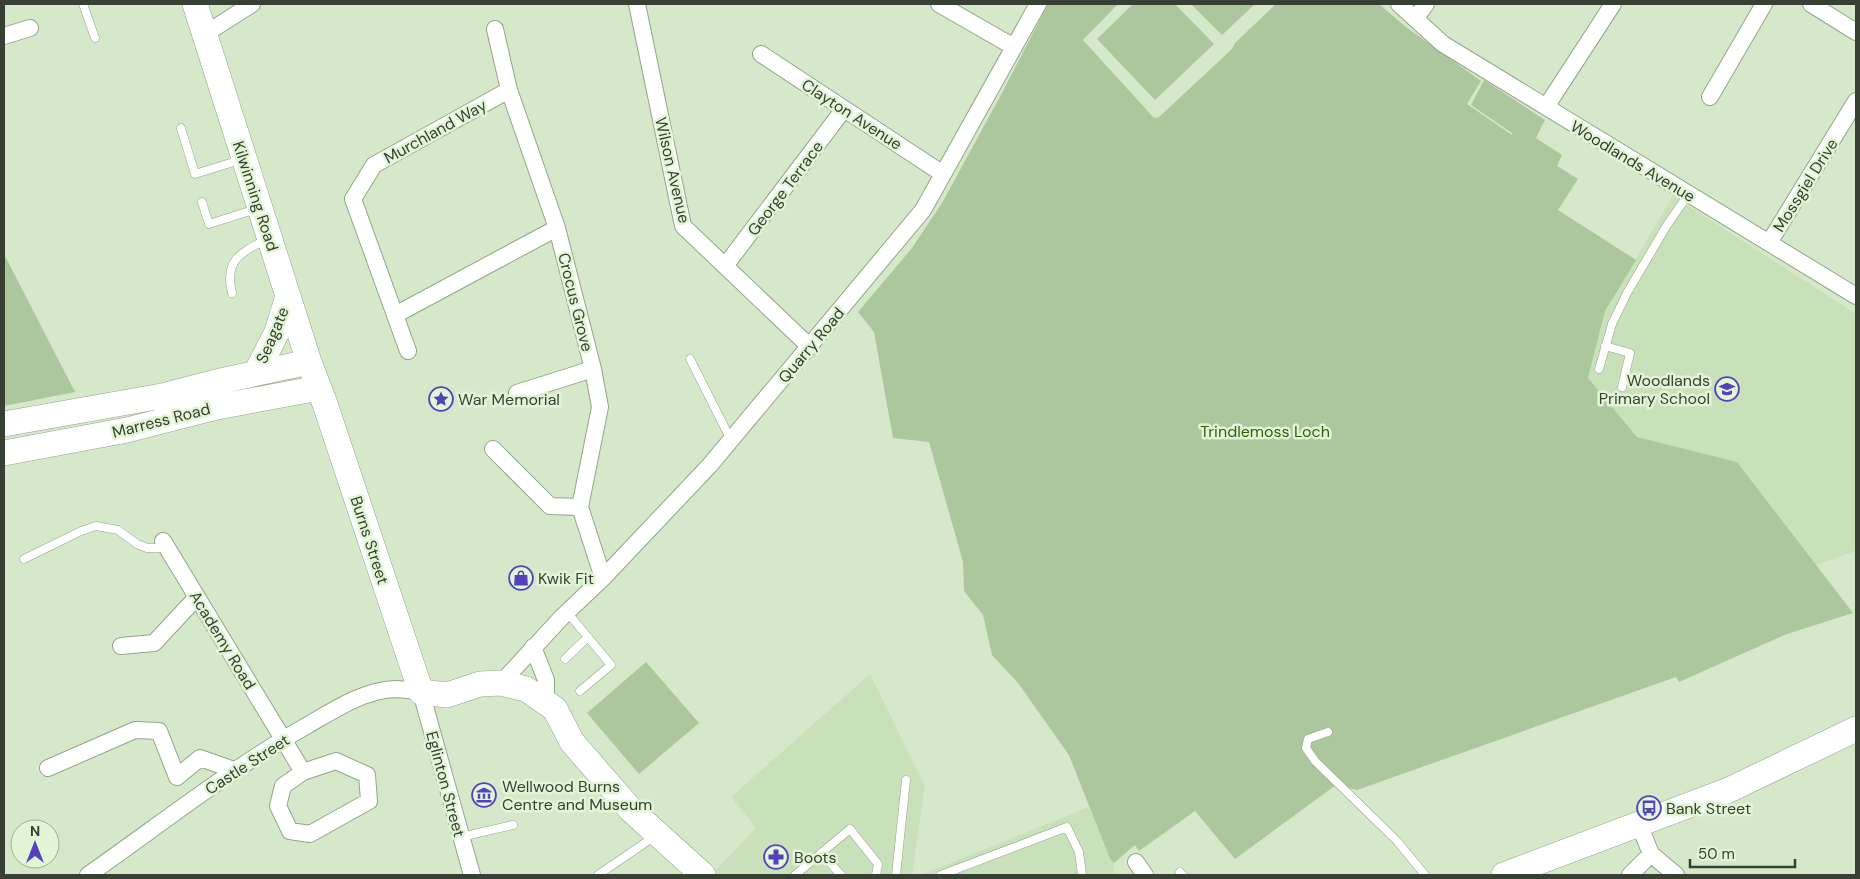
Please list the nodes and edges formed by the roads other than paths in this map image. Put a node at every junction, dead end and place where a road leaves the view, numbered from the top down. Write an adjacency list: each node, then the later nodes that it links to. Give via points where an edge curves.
1 (83, 4): 18 (lane)
2 (195, 4): 16 (main road, Kilwinning Road)
3 (252, 4): 16 (street)
4 (637, 4): 35 (street, Wilson Avenue, via 683,226)
5 (939, 4): 19 (street)
6 (1038, 4): 19 (street, Quarry Road)
7 (1398, 4): 12 (street, Woodlands Avenue)
8 (1426, 4): 12 (street)
9 (1613, 4): 24 (street)
10 (1764, 4): 22 (street)
11 (1811, 4): 15 (street)
12 (1415, 19): 24 (street, Woodlands Avenue, via 1443,44)
13 (30, 28): 17 (street)
14 (495, 29): 21 (street, Crocus Grove)
15 (1856, 32)
16 (205, 34): 27 (main road, Kilwinning Road)
17 (4, 36)
18 (95, 38)
19 (1014, 47): 28 (street, Quarry Road)
20 (761, 54): 25 (street, Clayton Avenue)
21 (509, 90): 32 (street, Crocus Grove); 39 (street, Murchland Way, via 374,165 352,199)
22 (1710, 97)
23 (1856, 102): 34 (street, Mossgiel Drive)
24 (1546, 107): 29 (street, Woodlands Avenue)
25 (844, 109): 28 (street, Clayton Avenue); 35 (street, George Terrace)
26 (181, 128): 27 (lane, via 195,174)
27 (244, 159): 31 (main road, Kilwinning Road)
28 (943, 174): 41 (street, Quarry Road, via 923,210)
29 (1688, 195): 34 (street, Woodlands Avenue); 40 (lane, via 1627,293)
30 (202, 202): 31 (lane, via 209,224)
31 (260, 207): 33 (main road, Kilwinning Road)
32 (558, 228): 39 (street); 45 (street, Crocus Grove)
33 (269, 237): 36 (lane, via 244,251 231,266 229,281); 37 (main road, Kilwinning Road)
34 (1769, 243): 38 (street, Woodlands Avenue)
35 (725, 266): 41 (street, Wilson Avenue)
36 (232, 293)
37 (288, 296): 44 (main road, Kilwinning Road); 47 (main road, Seagate, via 277,332)
38 (1856, 296)
39 (395, 315): 42 (street, Murchland Way)
40 (1605, 346): 46 (lane); 48 (lane, via 1630,353)
41 (810, 347): 52 (street, Quarry Road)
42 (408, 351)
43 (690, 359): 52 (lane)
44 (309, 362): 47 (main road, Marress Road); 49 (main road, Kilwinning Road)
45 (593, 369): 50 (street); 55 (street, Crocus Grove, via 600,407)
46 (1599, 369)
47 (256, 373): 51 (main road, Marress Road, via 162,396)
48 (1622, 387)
49 (319, 388): 54 (main road, Marress Road, via 217,407 127,430); 67 (main road, Burns Street)
50 (517, 393)
51 (4, 424)
52 (731, 440): 58 (street, Quarry Road)
53 (494, 449): 55 (street, via 550,506)
54 (4, 452)
55 (580, 507): 58 (street, Crocus Grove)
56 (165, 544): 57 (lane, via 147,548 118,530 96,526); 59 (street, Academy Road)
57 (24, 559)
58 (603, 578): 60 (street, Quarry Road)
59 (197, 597): 62 (street, via 154,643); 71 (street, Academy Road)
60 (567, 612): 61 (lane); 63 (street, Quarry Road)
61 (588, 637): 64 (lane); 66 (lane, via 610,665)
62 (121, 646)
63 (533, 648): 65 (street, Quarry Road); 68 (street, via 546,680)
64 (565, 659)
65 (500, 683): 67 (main road, via 480,684 447,695); 68 (main road, via 526,689)
66 (580, 691)
67 (421, 692): 71 (street, Castle Street, via 395,689 371,694 344,704); 79 (street, Eglinton Street)
68 (546, 703): 78 (main road, via 554,709 572,742 631,810)
69 (1856, 729): 77 (main road, via 1728,790)
70 (1328, 732): 92 (lane, via 1308,739 1306,748 1398,841)
71 (283, 739): 73 (street, Castle Street); 74 (street, Academy Road)
72 (48, 768): 73 (street, via 134,730 159,732 177,777 200,758)
73 (234, 770): 82 (street, Castle Street)
74 (303, 772): 74 (street, via 336,760 367,775 369,801 310,834 290,831 278,806 283,786)
75 (906, 780): 89 (lane)
76 (513, 824): 79 (lane)
77 (1639, 824): 81 (street); 93 (main road)
78 (657, 834): 84 (lane); 85 (main road)
79 (461, 838): 83 (street, Eglinton Street)
80 (821, 853): 86 (lane); 87 (lane); 88 (lane, via 850,829 878,864)
81 (1651, 854): 94 (street); 95 (street)
82 (96, 873)
83 (472, 875)
84 (598, 875)
85 (703, 875)
86 (796, 875)
87 (841, 875)
88 (876, 875)
89 (896, 875)
90 (941, 875): 91 (lane, via 1067,827 1079,852)
91 (1082, 875)
92 (1425, 875)
93 (1504, 875)
94 (1630, 875)
95 (1676, 875)

